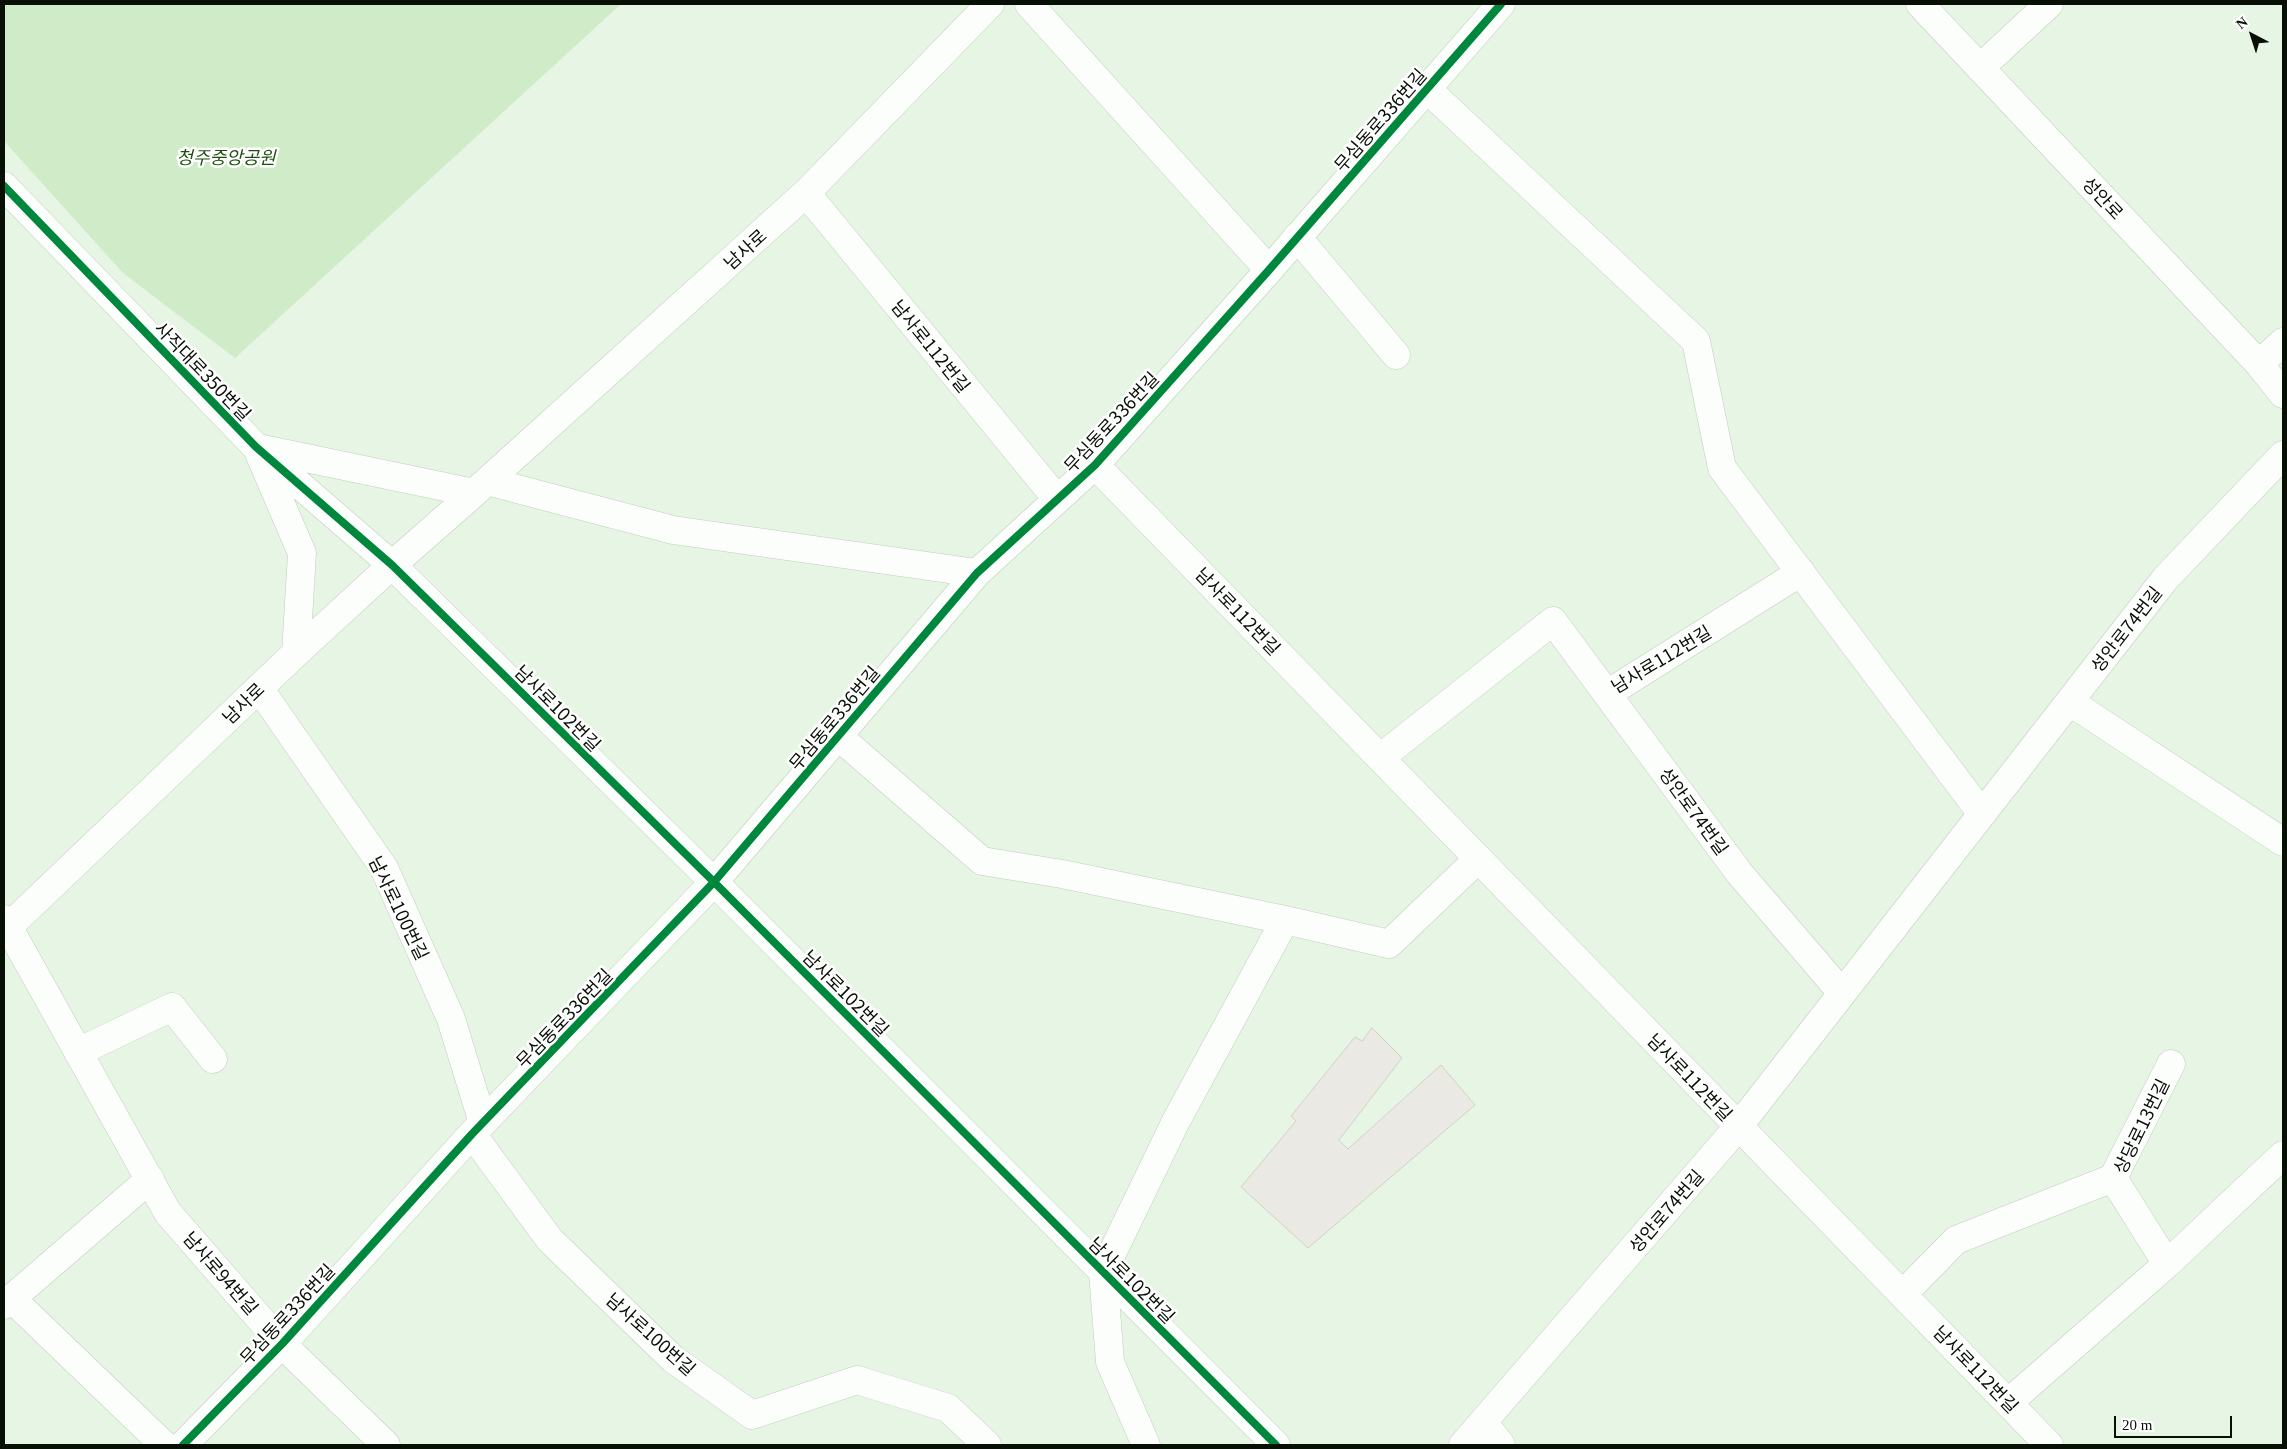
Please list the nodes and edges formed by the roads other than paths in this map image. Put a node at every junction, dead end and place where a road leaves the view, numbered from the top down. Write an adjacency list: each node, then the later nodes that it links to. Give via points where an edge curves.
1 (990, 4): 9 (street, 남사로)
2 (1029, 4): 11 (street)
3 (1501, 4): 7 (street, 무심동로336번길)
4 (1920, 4): 6 (street, 성안로)
5 (2049, 4): 6 (street)
6 (1980, 68): 14 (street, 성안로)
7 (1427, 89): 10 (street, 무심동로336번길); 22 (street, 무심동로336번길, via 1696,341 1722,468)
8 (4, 186): 16 (street, 사직대로350번길)
9 (806, 194): 19 (street, 남사로); 20 (street, 남사로112번길)
10 (1297, 237): 11 (street, 무심동로336번길); 13 (street)
11 (1268, 270): 18 (street, 무심동로336번길)
12 (2283, 342): 14 (street)
13 (1396, 355)
14 (2259, 364): 15 (street, 성안로)
15 (2283, 394)
16 (256, 448): 19 (street); 21 (street, 사직대로350번길); 24 (street, via 302,553)
17 (2283, 455): 27 (street, 성안로74번길, via 2165,579)
18 (1095, 465): 20 (street, 무심동로336번길); 29 (street, 남사로112번길)
19 (480, 487): 21 (street, 남사로); 23 (street, via 673,530)
20 (1057, 499): 23 (street, 무심동로336번길)
21 (392, 565): 24 (street, 남사로); 33 (street, 남사로102번길)
22 (1801, 572): 26 (street, 남사로112번길); 30 (street)
23 (977, 573): 28 (street, 무심동로336번길)
24 (296, 653): 25 (street, 남사로)
25 (259, 688): 35 (street, 남사로); 41 (street, 남사로100번길, via 384,868 451,1019)
26 (1607, 694): 29 (street, 남사로112번길, via 1553,621); 36 (street, 성안로74번길, via 1740,874)
27 (2070, 702): 30 (street, 성안로74번길); 31 (street)
28 (838, 736): 33 (street, 무심동로336번길); 34 (street, 무심동로336번길, via 982,861 1062,874)
29 (1380, 758): 32 (street, 남사로112번길)
30 (1982, 814): 36 (street, 성안로74번길)
31 (2283, 842)
32 (1478, 859): 34 (street, via 1389,944); 40 (street, 남사로112번길)
33 (714, 882): 41 (street, 무심동로336번길); 46 (street, 남사로102번길)
34 (1285, 920): 46 (street, 남사로102번길, via 1176,1121)
35 (5, 926): 37 (street, 남사로94번길)
36 (1842, 994): 40 (street, 성안로74번길)
37 (78, 1052): 38 (street, via 172,1007); 44 (street, 남사로94번길)
38 (213, 1059)
39 (2171, 1064): 43 (street, 상당로13번길)
40 (1738, 1127): 47 (street, 남사로112번길); 51 (street, 성안로74번길)
41 (478, 1129): 49 (street, 무심동로336번길); 55 (street, 남사로100번길, via 550,1240 673,1358 752,1415 857,1380 948,1408)
42 (2278, 1164): 45 (street)
43 (2113, 1178): 45 (street, 상당로13번길); 47 (street, via 1956,1240)
44 (150, 1179): 48 (street); 49 (street, 남사로94번길, via 168,1213)
45 (2167, 1264): 50 (street)
46 (1103, 1272): 56 (street, via 1110,1362); 57 (street, 남사로102번길)
47 (1903, 1294): 50 (street, 남사로112번길)
48 (7, 1301): 52 (street)
49 (282, 1344): 53 (street, 무심동로336번길); 54 (street, 남사로94번길)
50 (2010, 1402): 60 (street, 남사로112번길)
51 (1483, 1422): 58 (street, 성안로74번길); 59 (street)
52 (164, 1445)
53 (183, 1445)
54 (386, 1445)
55 (987, 1445)
56 (1146, 1445)
57 (1276, 1445)
58 (1463, 1445)
59 (1501, 1445)
60 (2049, 1445)

